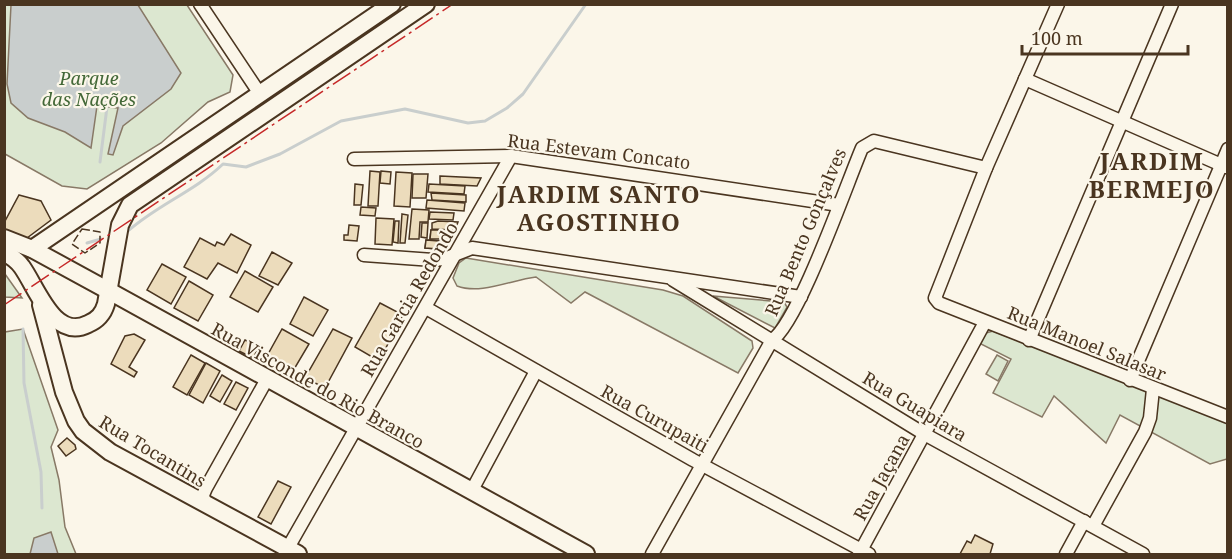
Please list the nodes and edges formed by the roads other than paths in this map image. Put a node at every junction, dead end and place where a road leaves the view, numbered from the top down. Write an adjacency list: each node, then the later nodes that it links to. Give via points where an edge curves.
1 (200, 4): 7 (street)
2 (392, 4): 7 (main road)
3 (426, 4): 21 (main road, via 137,199 125,211 120,225)
4 (1058, 4): 6 (street)
5 (1172, 4): 8 (street)
6 (1025, 79): 8 (street); 13 (street)
7 (260, 94): 16 (main road)
8 (1123, 123): 12 (street); 27 (street)
9 (1227, 149): 12 (street)
10 (512, 156): 11 (street, Rua Estevam Concato); 14 (street, Rua Estevam Concato); 17 (street, Rua Garcia Redondo)
11 (354, 159)
12 (1224, 166): 30 (street)
13 (986, 168): 14 (street, Rua Bento Gonçalves, via 867,142); 25 (street, Rua Manoel Salasar, via 935,298)
14 (839, 205): 23 (street, Rua Bento Gonçalves)
15 (4, 238): 16 (main road, Rua Visconde do Rio Branco)
16 (32, 249): 21 (main road, Rua Visconde do Rio Branco)
17 (456, 254): 19 (street, via 433,260); 20 (street, via 472,248); 24 (street, Rua Garcia Redondo)
18 (6, 255): 22 (main road, via 20,265)
19 (364, 255)
20 (673, 280): 23 (street); 26 (street, Rua Guapiara)
21 (109, 291): 22 (main road, via 103,313 90,324 76,327 68,327 55,318); 29 (main road, Rua Visconde do Rio Branco)
22 (38, 295): 37 (main road, Rua Tocantins, via 64,392 83,431 110,452)
23 (801, 297): 26 (street, Rua Bento Gonçalves, via 780,335)
24 (426, 308): 28 (street, Rua Curupaiti); 33 (street, Rua Garcia Redondo)
25 (985, 322): 27 (street, Rua Manoel Salasar); 34 (street, Rua Jaçana)
26 (772, 340): 34 (street, Rua Guapiara); 35 (street, Rua Bento Gonçalves)
27 (1029, 340): 30 (street, Rua Manoel Salasar)
28 (536, 371): 35 (street, Rua Curupaiti); 36 (street)
29 (267, 379): 33 (main road, Rua Visconde do Rio Branco); 37 (street, via 206,488)
30 (1130, 380): 31 (street, Rua Manoel Salasar)
31 (1153, 389): 32 (street, Rua Manoel Salasar); 38 (street, via 1145,432)
32 (1227, 417)
33 (356, 429): 36 (main road, Rua Visconde do Rio Branco); 39 (street, Rua Garcia Redondo)
34 (926, 435): 38 (street, Rua Guapiara); 40 (street, Rua Jaçana)
35 (700, 464): 40 (street, Rua Curupaiti); 42 (street, Rua Bento Gonçalves)
36 (471, 492): 41 (main road, Rua Visconde do Rio Branco)
37 (205, 505): 39 (main road, Rua Tocantins)
38 (1088, 523): 43 (street); 44 (street, Rua Guapiara)
39 (290, 553)
40 (863, 553)
41 (586, 555)
42 (652, 555)
43 (1066, 555)
44 (1143, 555)

